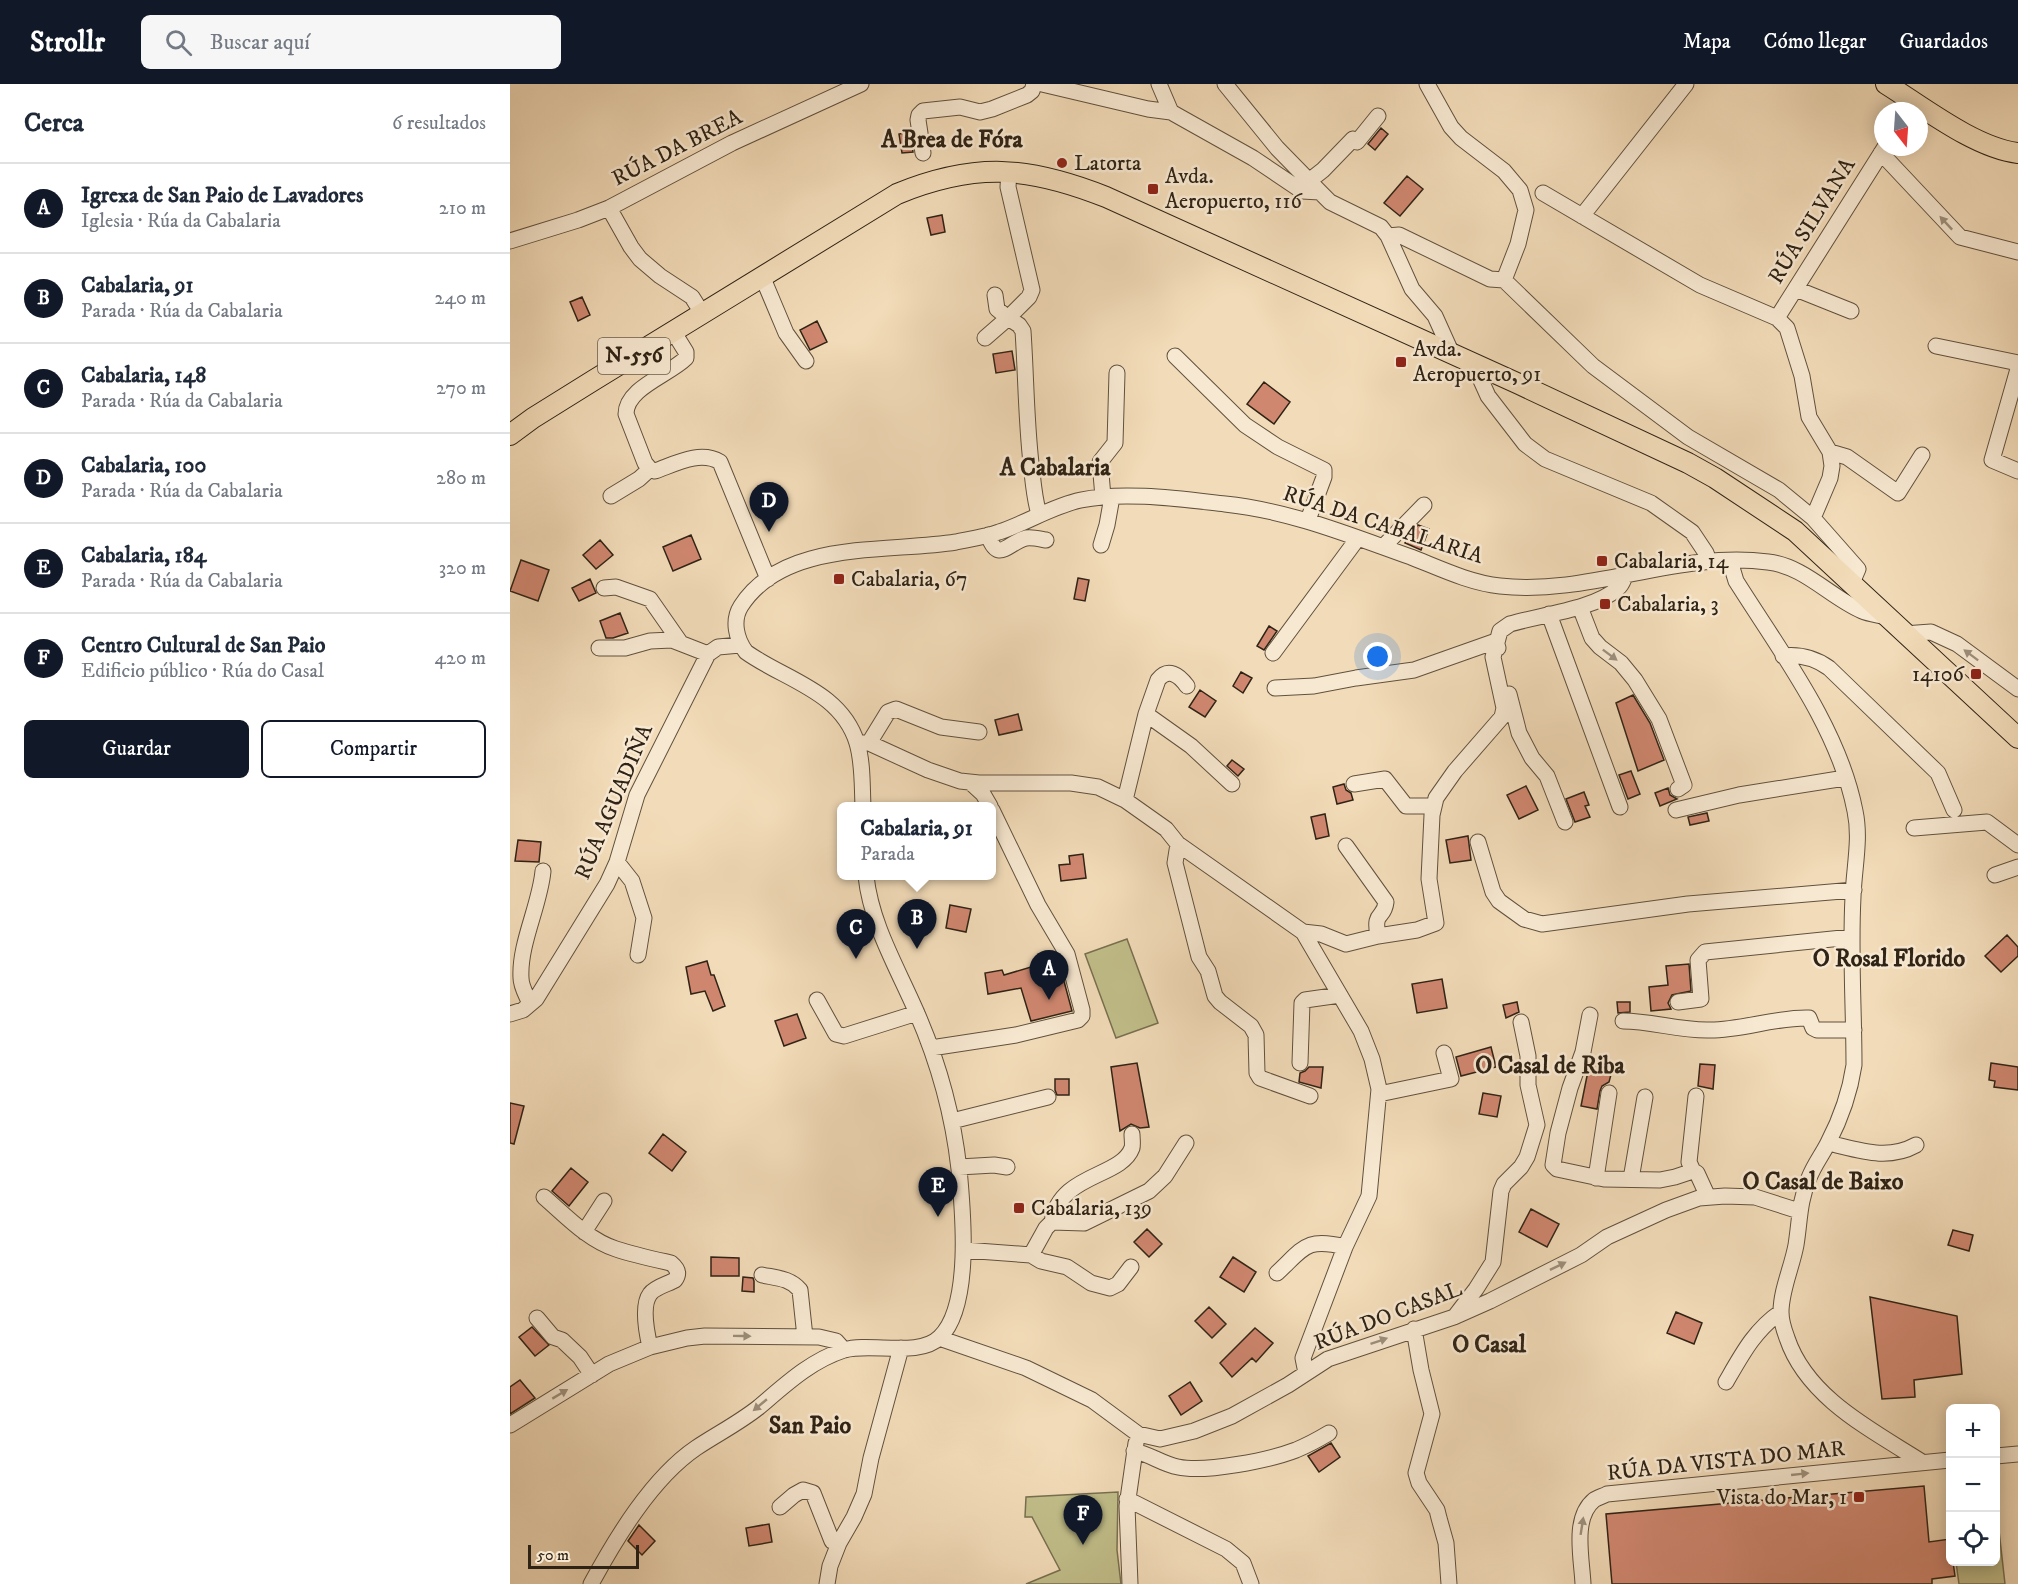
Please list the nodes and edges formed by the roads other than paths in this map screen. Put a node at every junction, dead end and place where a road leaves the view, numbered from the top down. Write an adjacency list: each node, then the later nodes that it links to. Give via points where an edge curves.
1 (861, 84): 20 (street, RÚA DA BREA, via 732,143)
2 (1034, 84): 13 (street, via 1026,95 980,112 960,107 923,111 918,120)
3 (1042, 84): 10 (street)
4 (1159, 84): 10 (street)
5 (1226, 84): 18 (street)
6 (1427, 84): 26 (street, via 1451,127 1504,171 1520,190 1526,210)
7 (1686, 84): 21 (street)
8 (1886, 84): 9 (main road)
9 (1906, 102)
10 (1171, 112): 18 (street, via 1302,191 1308,193)
11 (1928, 115): 14 (main road, via 1990,146)
12 (1378, 116): 18 (street, via 1357,142 1353,139 1323,170)
13 (923, 153)
14 (2018, 153)
15 (1879, 156): 27 (street, RÚA SILVANA)
16 (1888, 156): 24 (street, one-way to 16, via 1960,237)
17 (1009, 171): 25 (main road, N-556, via 969,172 908,190); 31 (street, via 1008,187 1032,290); 37 (main road, N-556, via 1049,177 1106,197)
18 (1314, 187): 22 (street, via 1330,202 1381,227)
19 (1543, 193): 21 (street)
20 (609, 208): 23 (street, RÚA DA BREA); 30 (street, via 640,259 692,297)
21 (1582, 216): 32 (street, via 1700,285)
22 (1388, 236): 26 (street, via 1399,235 1490,279); 37 (street, via 1408,282 1435,316)
23 (510, 241)
24 (2018, 252)
25 (762, 276): 30 (main road, N-556); 38 (street, via 786,333)
26 (1504, 280): 52 (street, via 1593,366 1688,437 1779,490)
27 (1796, 289): 29 (street); 32 (street, RÚA SILVANA)
28 (994, 296): 31 (street, via 997,309)
29 (1851, 310)
30 (702, 313): 33 (main road, N-556)
31 (1008, 318): 34 (street); 51 (street, via 1023,331 1030,449)
32 (1777, 318): 44 (street, via 1787,328 1802,376 1809,417)
33 (673, 331): 43 (main road, N-556); 46 (street, via 686,358 637,391 626,407)
34 (985, 338)
35 (1936, 346): 39 (street)
36 (1175, 356): 53 (street, via 1245,425 1325,473)
37 (1453, 356): 40 (main road, N-556)
38 (806, 361)
39 (2018, 363)
40 (1474, 365): 59 (street, via 1488,396 1525,444 1545,459 1651,503 1692,532); 63 (main road, N-556, via 1715,478 1796,531)
41 (2018, 369): 47 (street, via 1992,460)
42 (1117, 373): 49 (street, via 1115,443 1100,462)
43 (510, 435)
44 (1830, 452): 45 (street, via 1847,457 1898,493); 52 (street, via 1830,478)
45 (1922, 455)
46 (650, 469): 48 (street); 62 (street, via 655,471 698,458 720,462)
47 (2018, 471)
48 (610, 496)
49 (1108, 497): 51 (street, RÚA DA CABALARIA, via 1081,500); 53 (street, RÚA DA CABALARIA, via 1226,504); 57 (street, via 1107,525)
50 (1424, 505): 58 (street)
51 (1039, 514): 54 (street, RÚA DA CABALARIA)
52 (1813, 518): 63 (street, via 1858,569)
53 (1308, 520): 55 (street, RÚA DA CABALARIA)
54 (988, 535): 56 (street, via 995,550 1025,538); 62 (street, RÚA DA CABALARIA, via 822,556)
55 (1358, 538): 58 (street, RÚA DA CABALARIA); 73 (street)
56 (1046, 540)
57 (1101, 545)
58 (1383, 547): 61 (street, RÚA DA CABALARIA, via 1497,586 1554,586)
59 (1708, 561): 60 (street, RÚA DA CABALARIA); 61 (street, RÚA DA CABALARIA)
60 (1730, 561): 67 (street, RÚA DA CABALARIA, via 1771,562 1790,567 1863,611); 75 (street, via 1736,581)
61 (1625, 576): 65 (street, via 1616,591)
62 (768, 579): 71 (street, RÚA DA CABALARIA, via 749,595 738,612)
63 (1852, 583): 67 (main road)
64 (604, 588): 70 (street, via 616,587 650,599)
65 (1580, 607): 66 (street); 87 (street, one-way to 87, via 1592,638 1621,663 1659,719 1684,785)
66 (1549, 614): 69 (street, via 1510,624 1500,631); 92 (street)
67 (1886, 617): 68 (main road)
68 (1904, 634): 78 (street, one-way to 68, via 1957,644 1931,632); 81 (main road)
69 (1496, 641): 77 (street, via 1414,670 1314,687); 91 (street, via 1493,657 1504,708 1502,717 1447,782); 96 (street, via 1519,733 1547,776)
70 (680, 642): 72 (street, via 650,641 630,648); 74 (street)
71 (740, 645): 74 (street, via 718,647); 82 (street, via 759,661 829,700)
72 (599, 648)
73 (1273, 653)
74 (708, 654): 102 (street, RÚA AGUADIÑA, via 637,795)
75 (1783, 656): 83 (street, via 1816,710); 94 (street, via 1818,660 1829,668 1938,773)
76 (1187, 686): 79 (street, via 1170,672 1161,676)
77 (1275, 688)
78 (2018, 689)
79 (1146, 714): 85 (street, via 1191,746); 88 (street)
80 (979, 732): 82 (street, via 941,727 892,709)
81 (2018, 738)
82 (863, 743): 84 (street, via 928,770); 89 (street)
83 (1845, 778): 93 (street, via 1739,795); 107 (street, via 1859,831)
84 (970, 782): 88 (street, via 1098,786); 90 (street)
85 (1232, 784)
86 (1354, 784): 91 (street, via 1385,779 1406,806)
87 (1678, 789)
88 (1125, 800): 99 (street, via 1166,830)
89 (863, 802)
90 (988, 802)
91 (1434, 806): 109 (street, via 1429,879 1436,922 1417,930)
92 (1620, 807)
93 (1676, 810)
94 (1954, 810)
95 (996, 818): 122 (street, via 1067,954 1082,1016 1016,1035)
96 (1565, 822)
97 (1914, 828): 100 (street, via 1987,822)
98 (1478, 842): 107 (street, via 1499,901 1531,922 1542,924 1688,904)
99 (1178, 844): 108 (street); 127 (street, via 1175,862 1198,957 1208,971 1215,996 1251,1026 1256,1035 1260,1078)
100 (2018, 845)
101 (1346, 846): 109 (street, via 1386,902 1376,922)
102 (617, 861): 111 (street, via 632,881 644,918); 115 (street, RÚA AGUADIÑA, via 556,969)
103 (2018, 867): 105 (street)
104 (543, 871): 115 (street, via 522,959 521,978)
105 (1995, 875)
106 (867, 880): 116 (street, via 875,918)
107 (1854, 890): 110 (street)
108 (1303, 932): 109 (street, via 1346,944); 112 (street)
109 (1378, 936)
110 (1852, 937): 114 (street, via 1705,952 1698,960 1701,999); 121 (street)
111 (638, 955)
112 (1340, 996): 124 (street, via 1302,1003); 126 (street, via 1372,1059)
113 (817, 1000): 116 (street, via 836,1034 844,1036)
114 (1678, 1002)
115 (530, 1004): 117 (street, RÚA AGUADIÑA)
116 (917, 1013): 122 (street)
117 (510, 1014)
118 (1590, 1015): 139 (street, via 1553,1166)
119 (1521, 1022): 154 (street, via 1536,1132 1524,1162 1501,1191 1493,1262)
120 (1623, 1022): 121 (street, via 1711,1030 1809,1018 1817,1030)
121 (1854, 1030): 134 (street, via 1851,1085)
122 (931, 1048): 131 (street)
123 (1444, 1053): 126 (street, via 1451,1079)
124 (1300, 1063)
125 (1609, 1093): 139 (street)
126 (1379, 1094): 147 (street, via 1369,1196)
127 (1310, 1096)
128 (1696, 1096): 138 (street, via 1689,1162)
129 (1048, 1097): 131 (street)
130 (1645, 1097): 140 (street)
131 (952, 1121): 136 (street)
132 (1132, 1134): 145 (street, via 1132,1148 1123,1160 1082,1181 1059,1202)
133 (1186, 1143): 145 (street, via 1165,1176 1149,1191 1084,1222)
134 (1828, 1143): 135 (street, via 1878,1155 1905,1151); 144 (street, via 1816,1162)
135 (1916, 1144)
136 (959, 1167): 137 (street); 148 (street)
137 (1007, 1167)
138 (1693, 1171): 140 (street, via 1660,1180); 142 (street)
139 (1596, 1178): 140 (street)
140 (1631, 1179)
141 (544, 1197): 146 (street)
142 (1708, 1197): 144 (street, RÚA DO CASAL, via 1755,1197); 154 (street, RÚA DO CASAL, one-way to 142, via 1581,1255 1607,1237 1666,1210)
143 (604, 1201): 146 (street)
144 (1799, 1210): 153 (street)
145 (1052, 1222): 149 (street)
146 (584, 1232): 159 (street, via 615,1249 671,1263 677,1269 675,1280 654,1290 647,1299 645,1325)
147 (1345, 1247): 151 (street, via 1328,1243 1306,1245); 162 (street, via 1304,1358)
148 (964, 1250): 149 (street); 158 (street, via 958,1298)
149 (1031, 1255): 150 (street, via 1110,1288)
150 (1131, 1267)
151 (1277, 1273)
152 (762, 1275): 157 (street, via 787,1280 800,1290)
153 (1781, 1312): 164 (street, via 1758,1332); 172 (street, via 1790,1349 1813,1383 1839,1406)
154 (1454, 1317): 156 (street, RÚA DO CASAL)
155 (537, 1318): 163 (street, via 553,1337 580,1357)
156 (1414, 1329): 162 (street, RÚA DO CASAL, one-way to 156, via 1328,1359); 180 (street, via 1432,1414 1416,1473 1439,1518 1446,1543)
157 (805, 1337): 159 (street, one-way to 157, via 705,1336); 161 (street, via 836,1341)
158 (939, 1338): 160 (street, via 915,1348); 167 (street, via 1045,1377 1092,1400)
159 (650, 1347): 163 (street)
160 (901, 1348): 161 (street); 175 (street, via 864,1494)
161 (844, 1350): 176 (street, one-way to 176, via 813,1365 677,1464 613,1542)
162 (1306, 1373): 167 (street, RÚA DO CASAL, via 1232,1416 1194,1431 1160,1439)
163 (592, 1375): 165 (street, one-way to 163)
164 (1726, 1382)
165 (510, 1425)
166 (1329, 1433): 168 (street, via 1296,1450 1216,1467 1180,1468)
167 (1138, 1434): 168 (street)
168 (1134, 1451): 173 (street)
169 (2018, 1454): 170 (street)
170 (2000, 1456)
171 (1946, 1460): 172 (street, RÚA DA VISTA DO MAR)
172 (1922, 1462): 181 (street, RÚA DA VISTA DO MAR, one-way to 172, via 1580,1530 1585,1512 1594,1500 1607,1494)
173 (1127, 1499): 178 (street); 179 (street, via 1226,1549 1243,1563)
174 (780, 1508): 175 (street, via 803,1490 813,1493 832,1541)
175 (839, 1544): 177 (street)
176 (591, 1584)
177 (827, 1584)
178 (1130, 1584)
179 (1251, 1584)
180 (1449, 1584)
181 (1583, 1584)

